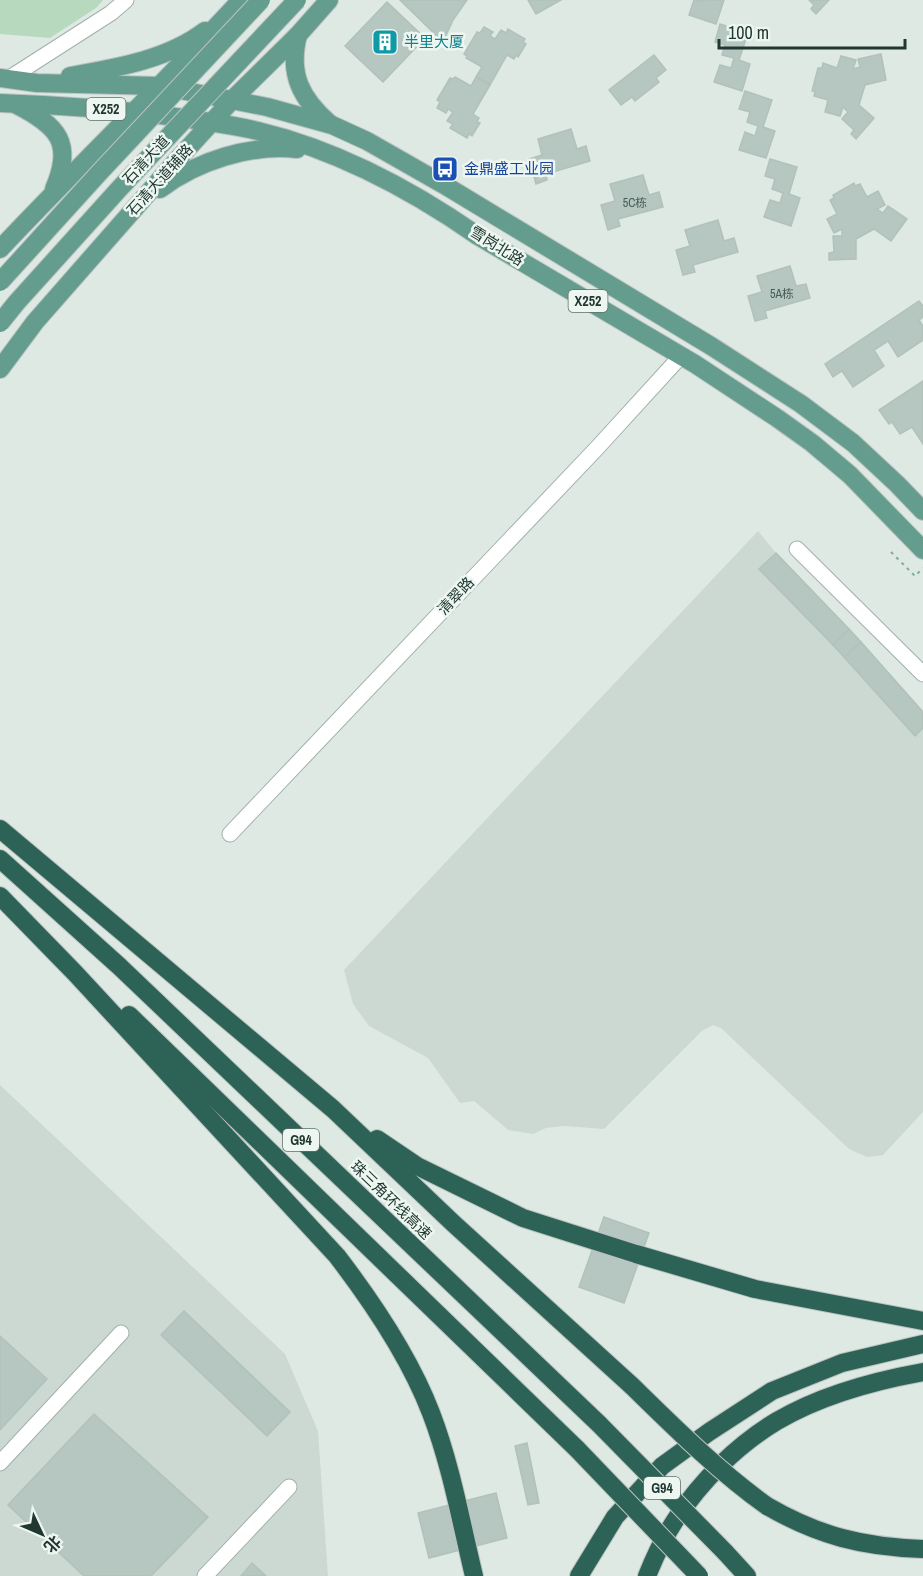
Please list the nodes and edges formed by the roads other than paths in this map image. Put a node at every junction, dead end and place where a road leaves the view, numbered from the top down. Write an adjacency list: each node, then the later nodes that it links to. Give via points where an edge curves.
1 (126, 0): 7 (street)
2 (261, 0): 19 (main road, 石清大道, bridge)
3 (297, 0): 20 (main road, 石清大道, bridge, via 119,189)
4 (329, 0): 6 (main road, 石清大道辅路)
5 (236, 6): 8 (main road, via 198,36 169,51 124,65); 9 (main road)
6 (298, 35): 10 (main road, 石清大道辅路); 14 (main road, via 294,58 298,83 311,105)
7 (4, 79): 8 (main road, 雪岗北路 / X252)
8 (37, 82): 9 (main road, 雪岗北路 / X252)
9 (160, 86): 10 (main road, 雪岗北路 / X252); 12 (main road)
10 (233, 99): 13 (main road, 石清大道辅路); 14 (main road, 雪岗北路 / X252)
11 (6, 103): 12 (main road, 雪岗北路 / X252); 16 (main road, via 34,114 62,142 62,168)
12 (134, 112): 13 (main road, 雪岗北路 / X252); 16 (main road)
13 (212, 122): 15 (main road, 雪岗北路 / X252, via 258,131); 17 (main road, 石清大道辅路)
14 (332, 125): 23 (main road, 雪岗北路 / X252, via 401,160 801,404 853,443)
15 (320, 151): 17 (main road, via 262,149 233,155 188,171); 21 (main road, 雪岗北路 / X252, via 360,167 448,215)
16 (51, 195): 18 (main road)
17 (136, 206): 22 (main road, 石清大道辅路, via 35,322)
18 (0, 249)
19 (0, 282)
20 (0, 323)
21 (681, 356): 25 (main road, 雪岗北路 / X252, via 812,443 850,475); 28 (street, 清翠路)
22 (0, 369)
23 (923, 511)
24 (797, 549): 26 (street)
25 (923, 550)
26 (923, 674)
27 (0, 829): 31 (highway)
28 (230, 834)
29 (0, 859): 44 (highway, 珠三角环线高速 / G94, bridge, via 118,966 599,1424)
30 (0, 896): 40 (highway, via 354,1278 402,1354 430,1411 441,1440); 43 (highway, G94, bridge, via 577,1449)
31 (333, 1109): 32 (highway, via 417,1166 523,1218 755,1289); 38 (highway, bridge, via 741,1487 791,1520 841,1539 888,1548)
32 (923, 1321)
33 (121, 1333): 36 (street)
34 (923, 1344): 41 (highway, via 842,1363 772,1391 709,1432 663,1466 615,1517)
35 (923, 1372): 42 (highway, via 885,1379 806,1406 749,1440 718,1468 676,1519)
36 (0, 1463)
37 (289, 1487): 39 (street)
38 (923, 1549)
39 (205, 1576)
40 (474, 1576)
41 (579, 1576)
42 (647, 1576)
43 (699, 1576)
44 (747, 1576)

